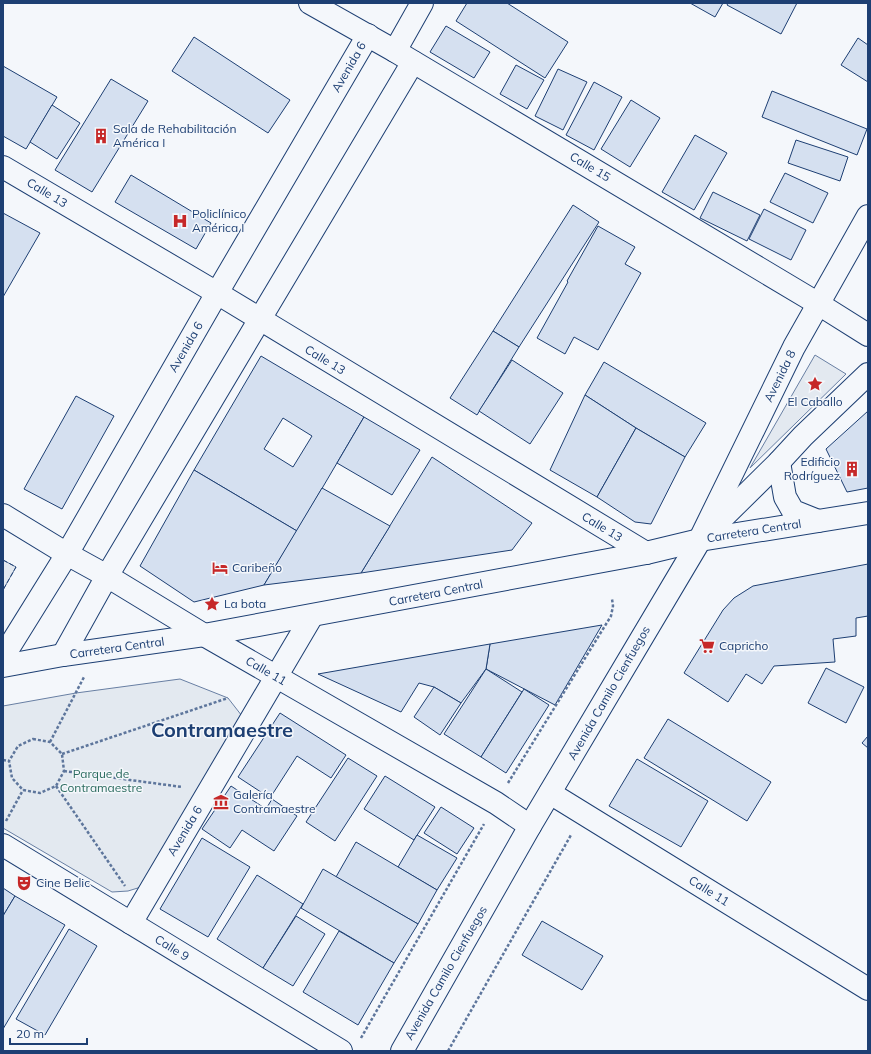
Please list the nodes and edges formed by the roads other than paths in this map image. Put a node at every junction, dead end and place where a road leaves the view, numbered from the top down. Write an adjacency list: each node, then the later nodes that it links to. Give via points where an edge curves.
1 (310, 3): 3 (main road, Calle 15)
2 (422, 3): 4 (main road)
3 (368, 35): 4 (main road, Calle 15); 7 (main road, Avenida 6)
4 (404, 56): 8 (main road, Calle 15); 9 (main road)
5 (3, 167): 7 (main road, Calle 13)
6 (868, 216): 8 (main road, Avenida 8)
7 (217, 293): 9 (main road, Calle 13); 18 (main road, Avenida 6)
8 (817, 303): 10 (main road, Calle 15); 16 (main road, Avenida 8)
9 (259, 320): 17 (main road, Calle 13); 19 (main road)
10 (868, 335)
11 (868, 374): 12 (main road, Avenida Camilo Cienfuegos)
12 (779, 462): 15 (main road, via 785,497 793,510); 16 (main road, Avenida Camilo Cienfuegos)
13 (868, 513): 15 (main road, Carretera Central)
14 (3, 514): 18 (main road, Calle 11)
15 (818, 521): 16 (main road, Carretera Central)
16 (700, 540): 17 (main road, Carretera Central); 26 (main road, Avenida Camilo Cienfuegos)
17 (646, 553): 20 (main road, Carretera Central)
18 (67, 554): 19 (main road, Calle 11); 23 (main road, Avenida 6)
19 (107, 576): 21 (main road, Calle 11); 22 (main road)
20 (312, 616): 21 (main road, Carretera Central); 25 (main road, Avenida 6)
21 (204, 636): 22 (main road, Carretera Central); 25 (main road, Calle 11)
22 (63, 655): 24 (main road, Carretera Central)
23 (3, 657)
24 (3, 666)
25 (277, 677): 27 (main road, Calle 11, via 496,803); 29 (main road, Avenida 6)
26 (550, 793): 27 (main road, Avenida Camilo Cienfuegos); 30 (main road, Calle 11)
27 (530, 826): 32 (main road, Avenida Camilo Cienfuegos)
28 (3, 845): 29 (main road, Calle 9)
29 (135, 916): 31 (main road, Calle 9)
30 (868, 989)
31 (340, 1051)
32 (402, 1051)

